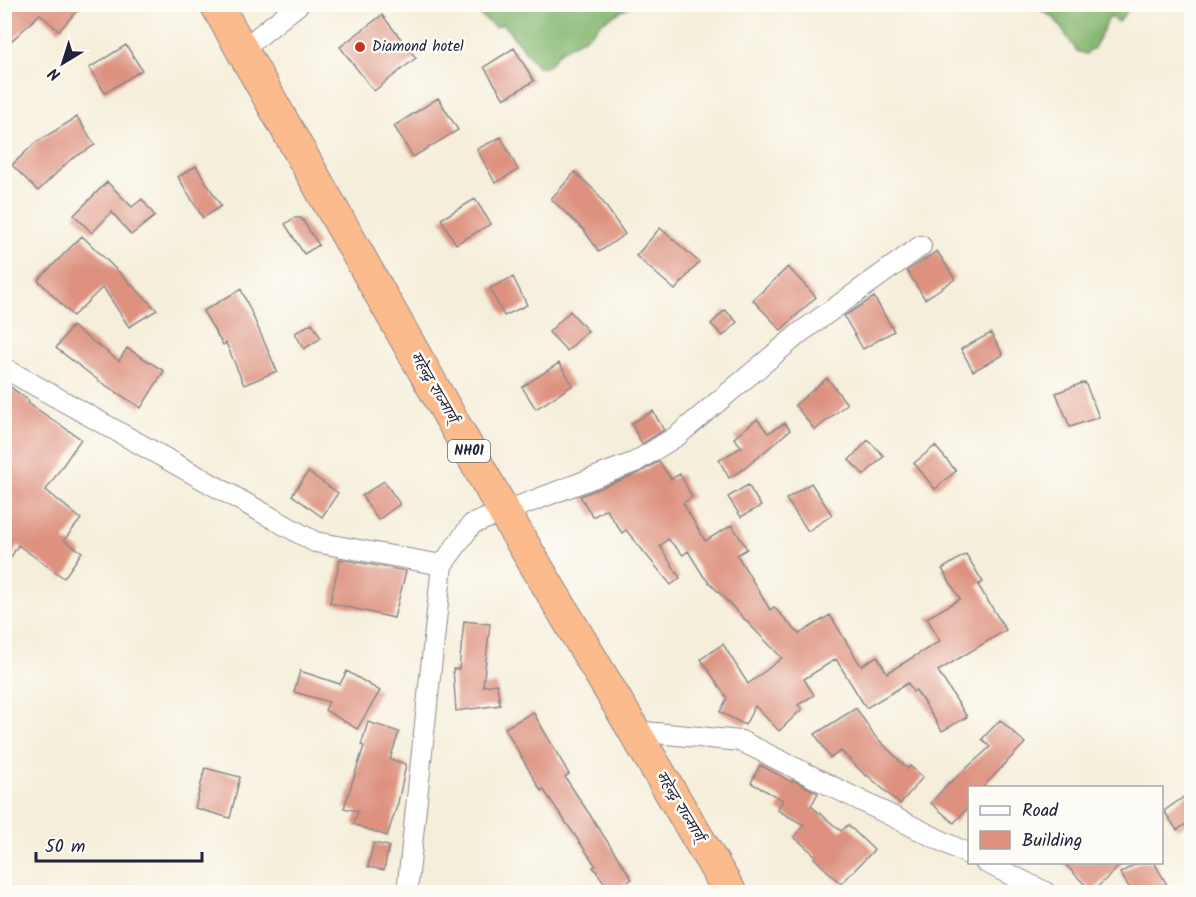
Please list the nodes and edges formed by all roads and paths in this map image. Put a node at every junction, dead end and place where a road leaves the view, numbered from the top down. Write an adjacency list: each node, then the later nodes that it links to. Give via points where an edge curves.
1 (216, 4): 3 (highway, महेन्द्र राज्मार्ग् / NH01)
2 (299, 4): 3 (street)
3 (242, 50): 6 (highway, महेन्द्र राज्मार्ग् / NH01)
4 (921, 246): 6 (street, via 801,332 677,436 635,462)
5 (4, 368): 7 (street, via 315,542)
6 (504, 512): 7 (street, via 472,524); 8 (highway, महेन्द्र राज्मार्ग् / NH01)
7 (442, 566): 11 (street)
8 (634, 731): 9 (street, via 741,741); 12 (highway, महेन्द्र राज्मार्ग् / NH01)
9 (968, 854)
10 (989, 864): 13 (street)
11 (407, 892)
12 (730, 892)
13 (1045, 892)

